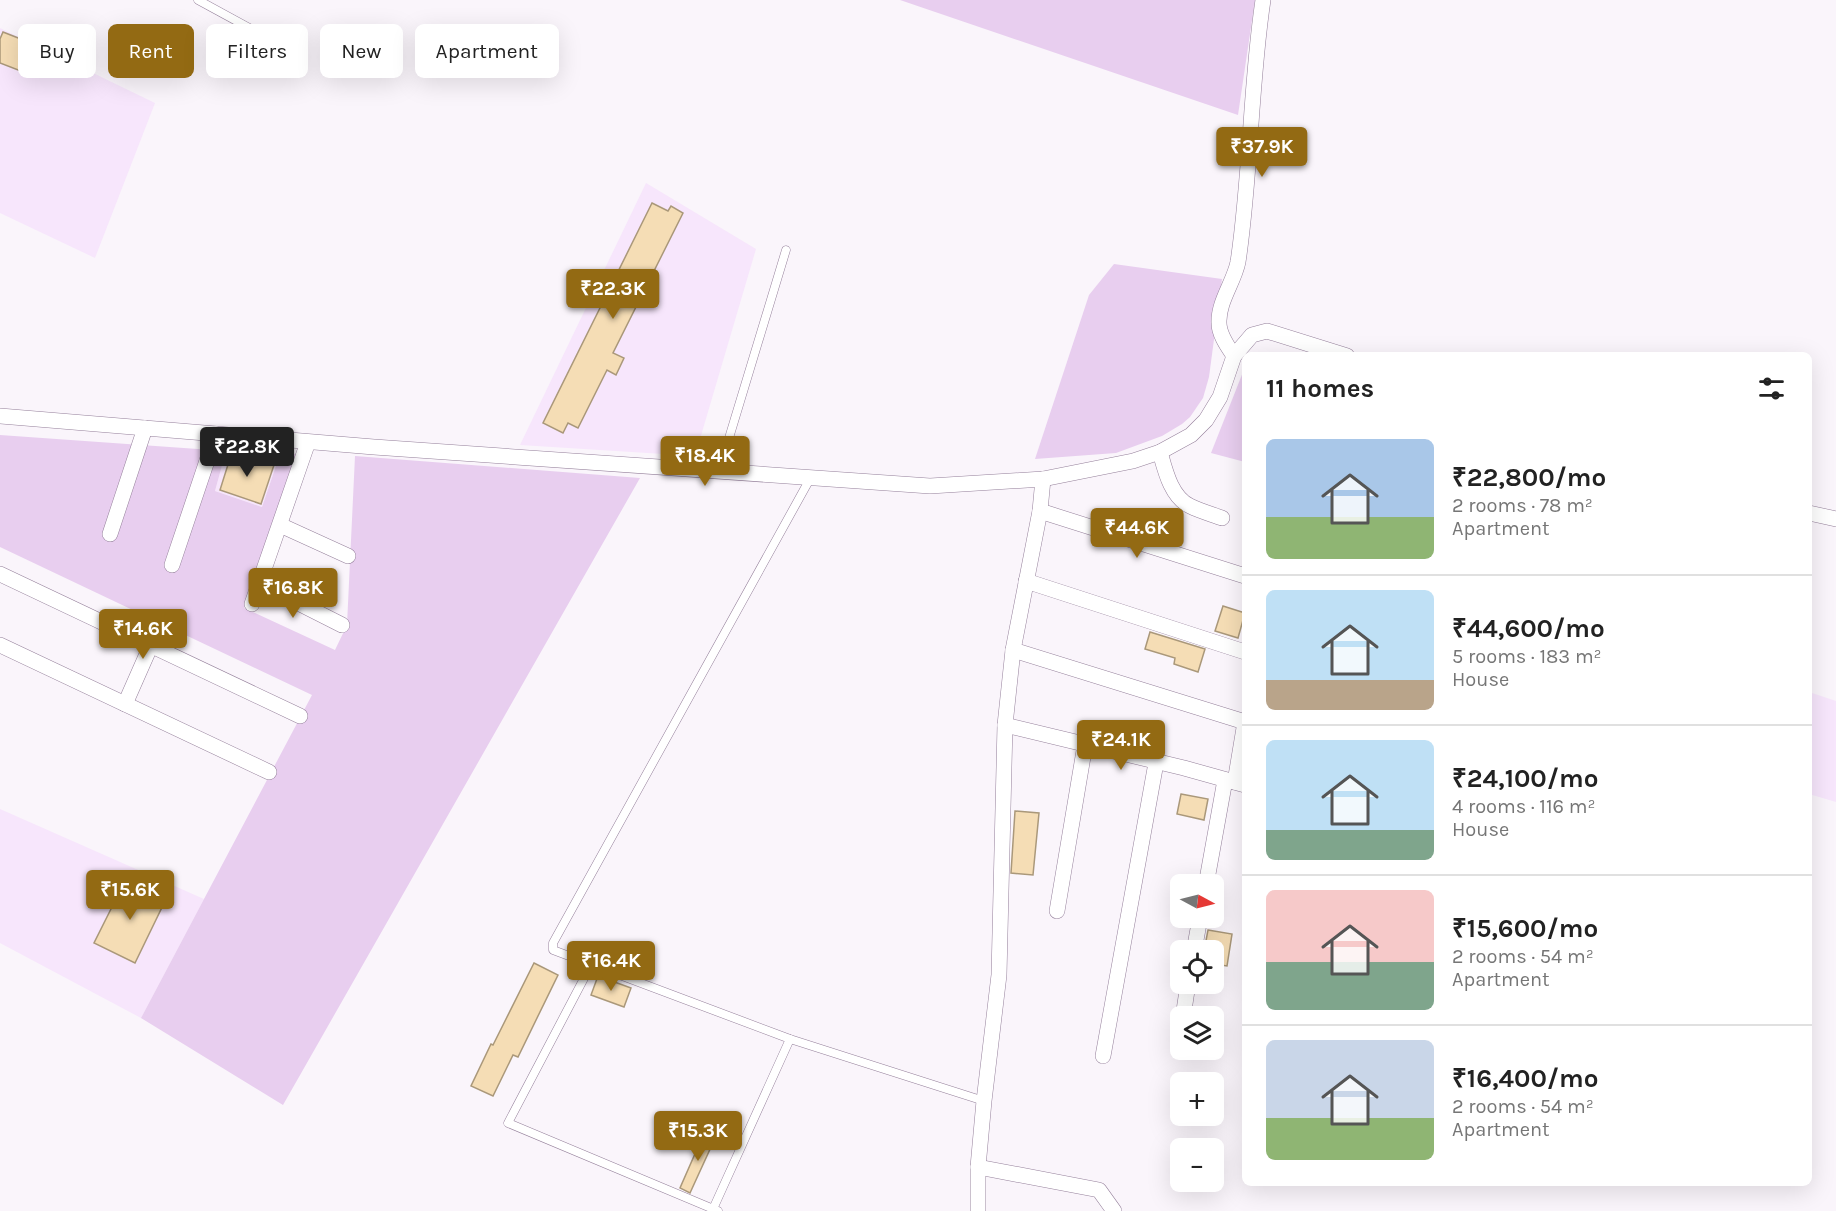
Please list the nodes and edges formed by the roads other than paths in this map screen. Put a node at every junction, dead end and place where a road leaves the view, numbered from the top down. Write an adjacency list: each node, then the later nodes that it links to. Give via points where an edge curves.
1 (198, 0): 3 (lane)
2 (1263, 0): 6 (street, via 1237,264 1218,323)
3 (242, 24)
4 (786, 250): 12 (lane)
5 (1334, 352): 6 (street, via 1267,331 1252,335)
6 (1234, 356): 11 (street, via 1220,397 1206,420 1191,435)
7 (0, 416): 8 (street)
8 (145, 428): 9 (street); 20 (street)
9 (216, 434): 10 (street); 22 (street)
10 (308, 442): 12 (street); 19 (street)
11 (1160, 452): 14 (street); 17 (street, via 1167,477 1179,496 1188,505)
12 (719, 471): 13 (street)
13 (811, 477): 14 (street, via 930,486); 44 (lane, via 553,943 555,952)
14 (1043, 479): 15 (street)
15 (1040, 511): 24 (street); 25 (street)
16 (1812, 514): 18 (street)
17 (1222, 518)
18 (1836, 519)
19 (280, 525): 21 (street); 26 (street)
20 (111, 534)
21 (348, 556)
22 (172, 565)
23 (0, 574): 30 (street)
24 (1242, 575)
25 (1026, 581): 31 (street); 32 (street)
26 (259, 583): 27 (street); 28 (street)
27 (252, 603)
28 (342, 625)
29 (0, 645): 33 (street)
30 (151, 645): 33 (street); 34 (street)
31 (1014, 650): 35 (street); 36 (street)
32 (1242, 651)
33 (125, 704): 40 (street)
34 (300, 716)
35 (1242, 721)
36 (1005, 725): 38 (street); 47 (street, via 999,975)
37 (1242, 740): 41 (street)
38 (1085, 745): 39 (street); 43 (street)
39 (1156, 762): 41 (street); 46 (street)
40 (269, 772)
41 (1235, 782): 42 (street)
42 (1209, 874)
43 (1057, 911)
44 (591, 965): 45 (lane); 49 (lane, via 508,1123)
45 (790, 1039): 47 (lane); 49 (lane)
46 (1103, 1056)
47 (984, 1101): 48 (street)
48 (978, 1167): 50 (street); 51 (street, via 1099,1190)
49 (716, 1210)
50 (978, 1211)
51 (1114, 1211)

